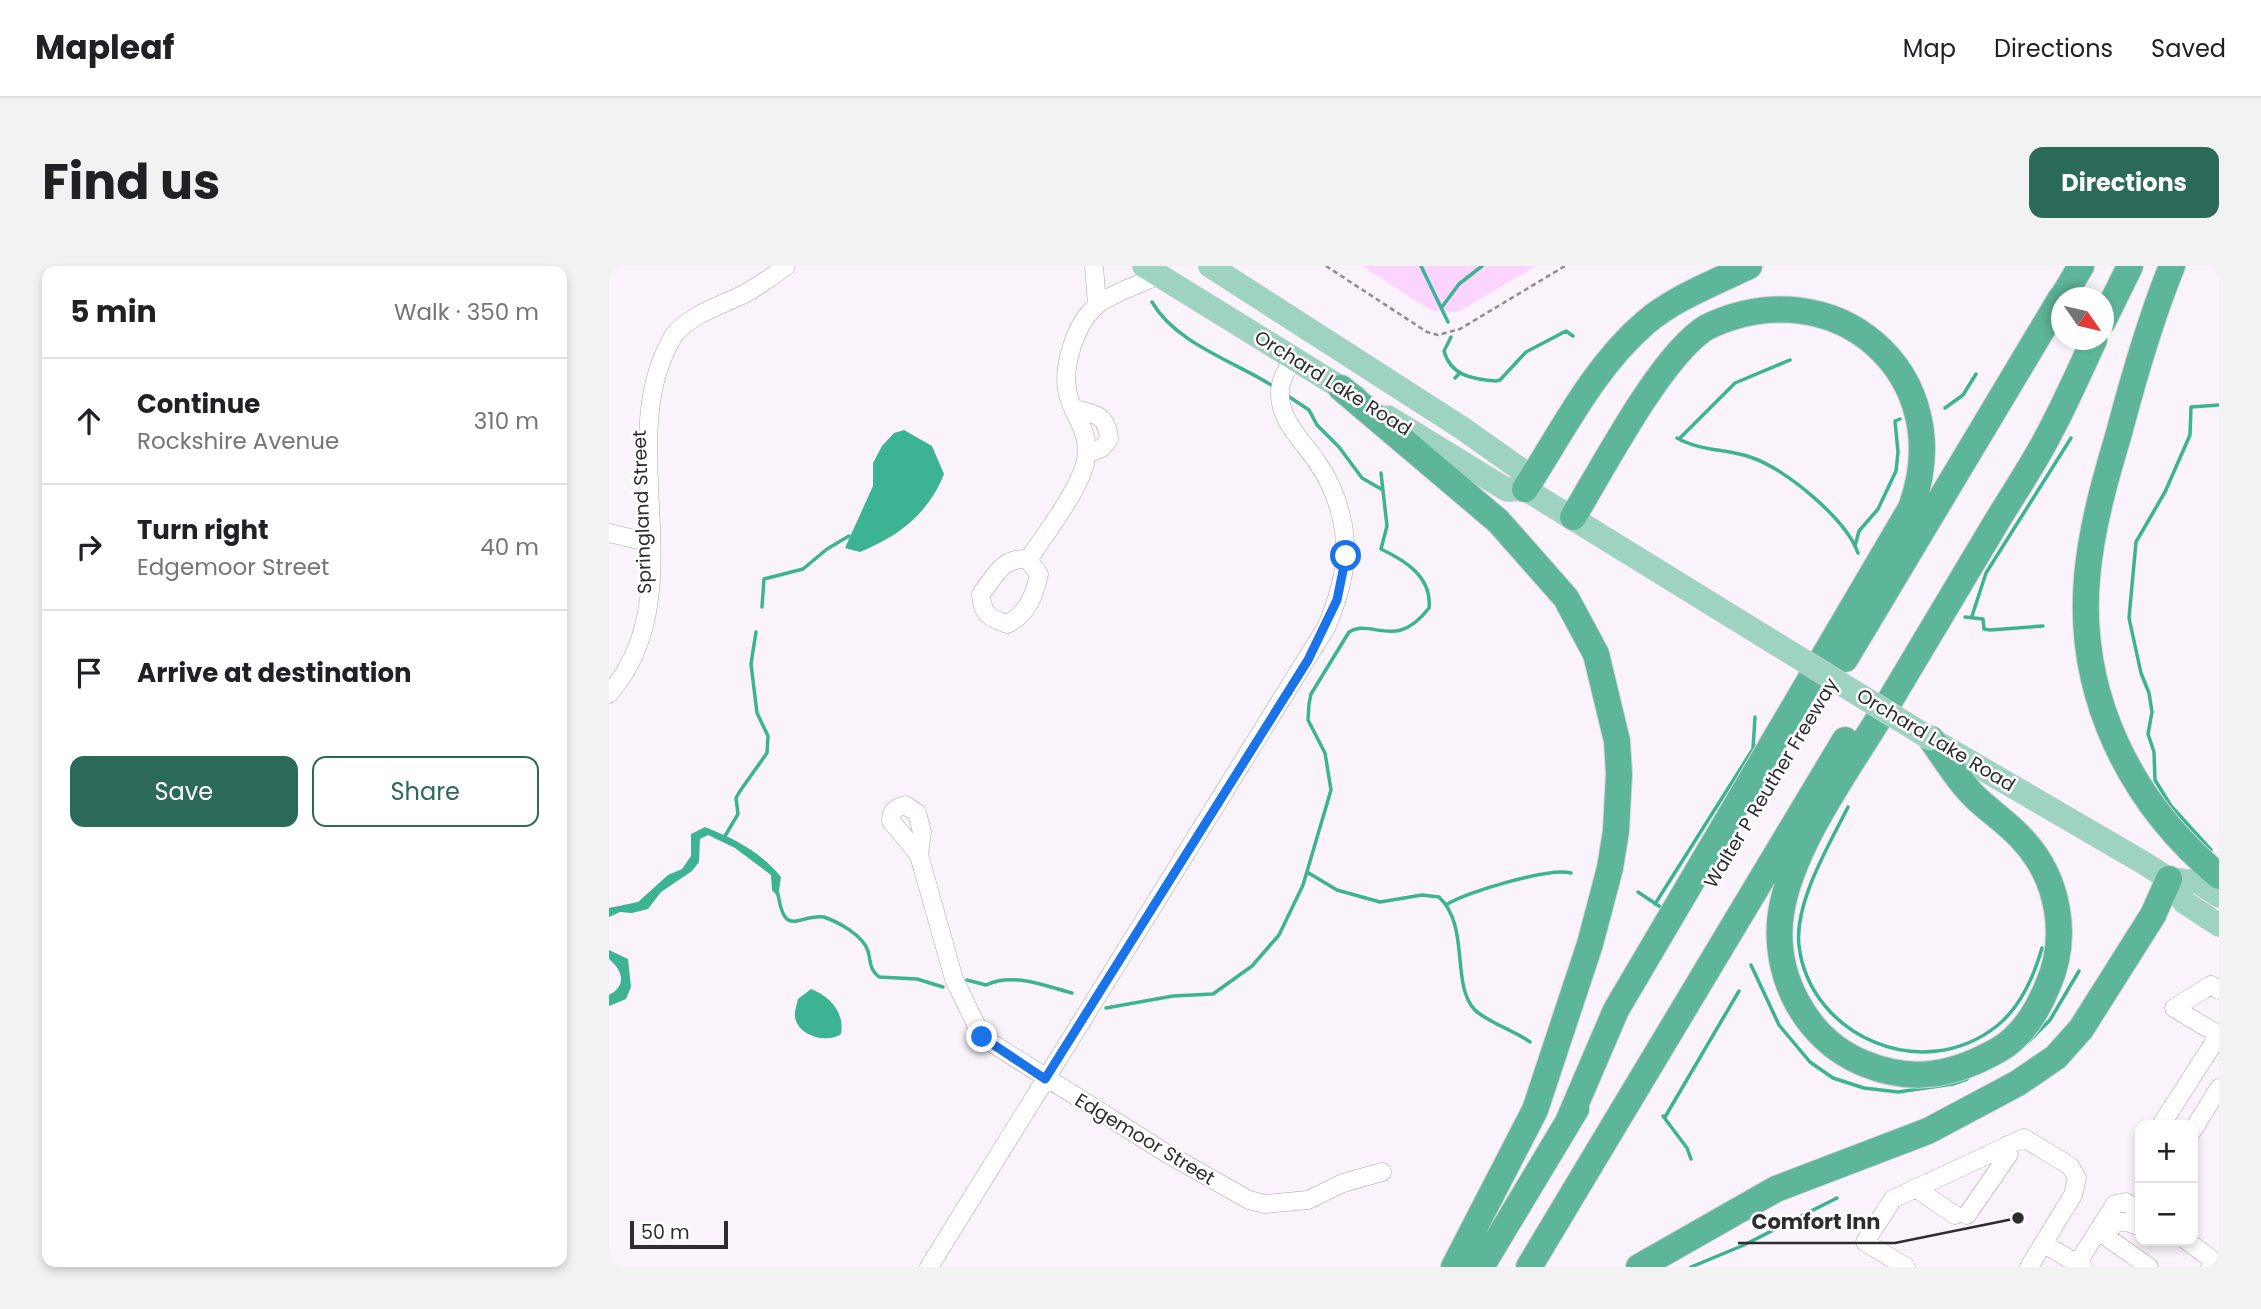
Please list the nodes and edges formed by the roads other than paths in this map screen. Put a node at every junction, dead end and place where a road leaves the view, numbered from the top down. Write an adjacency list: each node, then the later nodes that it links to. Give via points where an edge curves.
1 (786, 266): 24 (street, Springland Street, via 747,292 699,314 675,334 649,376 641,400 636,451)
2 (1094, 266): 12 (street)
3 (1210, 266): 14 (main road, Orchard Lake Road)
4 (1749, 266): 21 (highway, via 1646,322 1621,347 1576,409)
5 (2081, 266): 9 (highway, Walter P Reuther Freeway)
6 (2129, 266): 10 (highway); 11 (highway)
7 (2172, 266): 29 (highway, via 2143,346 2098,512 2087,579 2088,635 2104,718 2138,786 2154,810)
8 (1152, 271): 12 (street); 17 (main road, Orchard Lake Road)
9 (2069, 287)
10 (2114, 290)
11 (2114, 298)
12 (1097, 305): 19 (street, via 1066,360 1066,381)
13 (2051, 316): 38 (highway, Walter P Reuther Freeway)
14 (1341, 349): 18 (main road, via 1351,367 1349,374); 21 (main road, Orchard Lake Road, via 1520,470)
15 (2079, 350): 52 (highway)
16 (2089, 350): 27 (highway, via 2049,434 1810,835 1784,902 1780,948 1788,981 1811,1024 1861,1062 1889,1072 1920,1075 1970,1066 2010,1043 2038,1009 2055,969 2061,930 2041,863 2025,841 1976,798)
17 (1294, 358): 18 (main road, Orchard Lake Road); 35 (street, via 1283,377 1280,403 1290,426 1323,472 1341,516 1346,556 1337,600 1308,660)
18 (1332, 382): 21 (main road, Orchard Lake Road, via 1507,490); 50 (highway, via 1498,522 1566,597 1596,654 1617,741 1616,831 1590,944 1535,1110)
19 (1075, 409): 20 (street); 20 (street, via 1100,415 1108,424 1109,439)
20 (1087, 454): 25 (street, via 1082,474)
21 (1525, 489): 22 (main road, Orchard Lake Road)
22 (1573, 517): 27 (main road, Orchard Lake Road, bridge); 38 (highway, via 1674,357 1705,328 1737,312 1770,305 1804,305 1848,319 1887,349 1902,367 1916,397 1924,446 1919,487 1911,508 1616,1010)
23 (609, 533): 24 (street)
24 (643, 541): 26 (street, Springland Street, via 646,616 641,639 633,660)
25 (1028, 560)
26 (609, 694)
27 (1931, 740): 30 (main road, Orchard Lake Road)
28 (919, 855): 35 (street, Edgemoor Street, via 954,979 982,1037)
29 (2219, 876)
30 (2169, 879): 31 (main road, Orchard Lake Road, via 2198,882); 32 (main road, Orchard Lake Road, via 2184,902); 53 (highway, via 2153,915 2081,1029 2056,1057 1928,1131 1776,1189)
31 (2219, 896)
32 (2219, 925)
33 (2219, 990): 34 (street, via 2211,985 2174,1008)
34 (2219, 1035): 37 (street)
35 (1045, 1079): 41 (street, Edgemoor Street, via 1249,1200 1265,1204 1308,1200); 49 (street)
36 (2219, 1088): 39 (street)
37 (2164, 1120)
38 (1568, 1122): 51 (highway, Walter P Reuther Freeway)
39 (2198, 1122)
40 (2007, 1145): 42 (street); 42 (street, via 2009,1154 1961,1215); 46 (street, via 2024,1138 2070,1166 2077,1178 2073,1195)
41 (1381, 1172)
42 (1915, 1188): 54 (street, via 1893,1199 1865,1242)
43 (2135, 1207): 45 (street, via 2126,1202 2115,1204)
44 (2135, 1225): 57 (street, via 2115,1222 2108,1238)
45 (2092, 1240): 48 (street); 56 (street)
46 (2044, 1244): 48 (street); 55 (street)
47 (2190, 1246): 58 (street, via 2214,1261)
48 (2080, 1265)
49 (929, 1267)
50 (1454, 1267)
51 (1481, 1267)
52 (1529, 1267)
53 (1639, 1267)
54 (1906, 1267)
55 (2029, 1267)
56 (2135, 1267)
57 (2149, 1267)
58 (2210, 1267)

